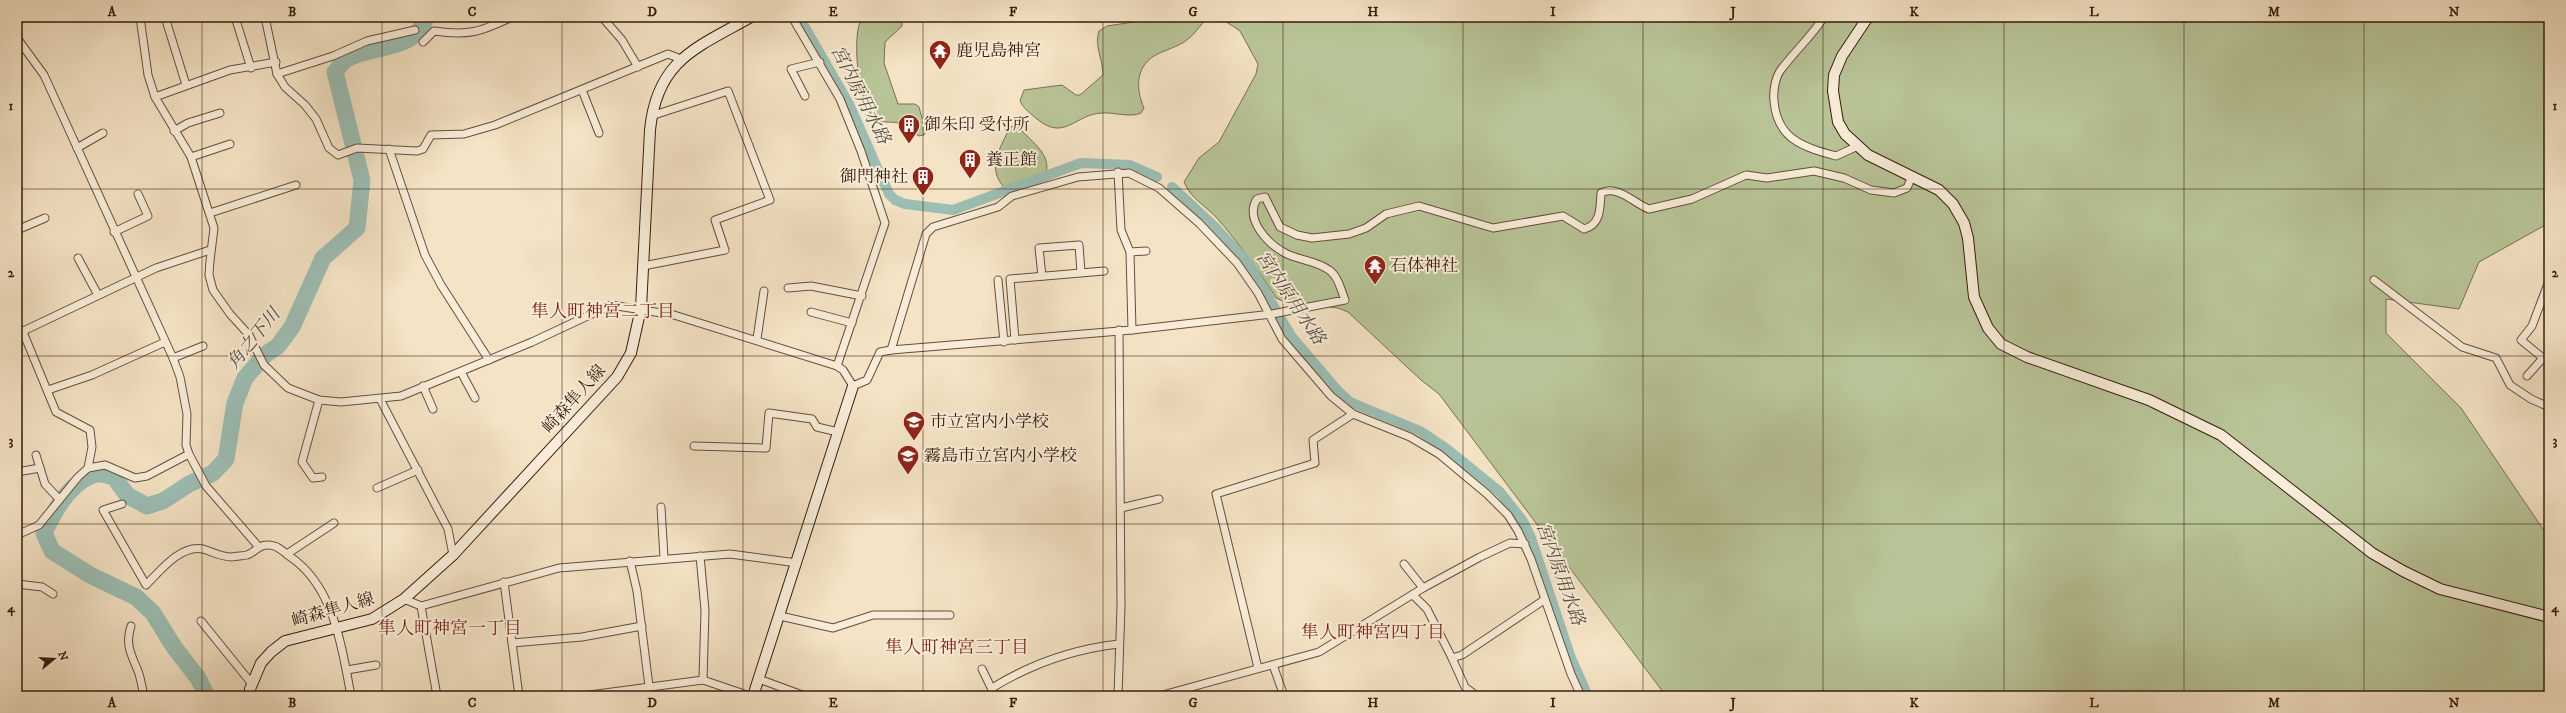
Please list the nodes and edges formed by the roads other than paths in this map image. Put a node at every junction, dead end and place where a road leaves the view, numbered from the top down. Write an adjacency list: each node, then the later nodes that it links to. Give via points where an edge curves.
1 (165, 17): 20 (street)
2 (235, 17): 18 (street)
3 (266, 17): 15 (street)
4 (512, 17): 13 (street, via 492,26 461,34 434,31)
5 (602, 17): 17 (street, via 622,40)
6 (751, 17): 14 (street, 崎森隼人線)
7 (792, 17): 16 (street)
8 (1824, 17): 30 (street, via 1812,36 1779,72 1773,93 1775,116 1786,134 1805,147 1836,156)
9 (1868, 17): 30 (street, via 1842,56 1832,81 1838,122 1845,134)
10 (142, 18): 23 (street, via 148,75)
11 (415, 30): 19 (street, via 367,41 333,56)
12 (17, 38): 31 (street, via 44,75)
13 (423, 42)
14 (681, 59): 17 (street, via 668,54); 25 (street, 崎森隼人線, via 660,86)
15 (276, 62): 18 (street); 19 (street)
16 (820, 62): 22 (street, via 791,69); 57 (street, via 843,105 885,218 885,227)
17 (638, 67): 21 (street)
18 (252, 68): 20 (street, via 230,70)
19 (277, 74): 32 (street, via 285,87 316,119 329,148 338,155 357,148)
20 (186, 85): 23 (street)
21 (582, 90): 28 (street); 32 (street, via 470,132 431,135 423,149 417,151)
22 (805, 96)
23 (155, 97): 26 (street)
24 (220, 113): 26 (street, via 188,123)
25 (651, 116): 46 (street, 崎森隼人線); 46 (street, via 728,91 770,200 715,220 725,250)
26 (174, 131): 33 (street)
27 (103, 133): 31 (street)
28 (599, 133)
29 (230, 144): 33 (street)
30 (1858, 146): 35 (street, via 1883,163)
31 (77, 148): 41 (street)
32 (389, 149): 73 (street, via 425,255)
33 (191, 157): 38 (street)
34 (1118, 172): 44 (street, via 1120,230); 60 (street, via 1136,175 1152,183 1199,223 1247,276); 70 (street, via 1078,177 1012,196 998,207 933,227 926,234)
35 (1912, 176): 60 (street, via 1906,188 1894,193 1871,190 1844,178 1814,171 1767,178 1746,175 1692,199 1649,209 1615,191 1607,190 1602,193 1597,222 1593,227 1584,229 1563,216 1493,228 1419,206 1386,214 1366,228 1349,234 1312,238 1297,235 1280,227 1265,197 1257,199 1253,205 1253,215 1268,241 1285,253 1329,269 1336,278 1344,300); 123 (street, via 1939,190 1953,204 1964,223 1974,297 1988,328 2001,344 2026,357 2149,400 2221,435 2372,553 2403,571 2440,589)
36 (296, 185): 38 (street)
37 (138, 194): 41 (street, via 148,216)
38 (210, 214): 42 (street, via 214,228 214,241)
39 (45, 218): 40 (street)
40 (17, 230)
41 (114, 232): 50 (street)
42 (210, 250): 50 (street, via 177,260); 83 (street, via 209,275 213,290 249,335 264,364 288,388)
43 (1146, 251): 44 (street)
44 (1130, 252): 63 (street)
45 (78, 258): 56 (street)
46 (643, 266): 58 (street, 崎森隼人線)
47 (1104, 271): 48 (street)
48 (1081, 272): 49 (street); 49 (street, via 1079,245 1039,248)
49 (1042, 276): 66 (street, via 1010,279)
50 (137, 279): 56 (street); 67 (street)
51 (998, 280): 68 (street)
52 (2374, 280): 84 (street, via 2462,346 2496,358 2510,385)
53 (2549, 280): 72 (street, via 2532,326 2521,340)
54 (788, 288): 57 (street, via 811,286)
55 (764, 291): 65 (street)
56 (98, 295): 64 (street)
57 (862, 296): 61 (street)
58 (641, 308): 65 (street, via 674,314); 73 (street, via 611,305 605,307); 107 (street, 崎森隼人線, via 631,353 617,377)
59 (811, 312): 61 (street)
60 (1270, 314): 63 (street); 86 (street, via 1282,339 1304,366 1331,396)
61 (852, 323): 75 (street)
62 (1119, 330): 63 (street); 66 (street); 101 (street)
63 (1132, 330)
64 (19, 331): 80 (street)
65 (758, 339): 75 (street)
66 (1016, 340): 68 (street)
67 (165, 342): 71 (street); 80 (street, via 92,375)
68 (1004, 342): 70 (street)
69 (203, 346): 71 (street)
70 (891, 350): 79 (street, via 880,352 868,380)
71 (173, 358): 89 (street, via 180,377 187,414 186,445)
72 (2543, 358): 74 (street); 77 (street)
73 (489, 360): 76 (street)
74 (2549, 363)
75 (837, 366): 79 (street, via 843,370)
76 (461, 372): 78 (street); 81 (street)
77 (2527, 376)
78 (423, 386): 82 (street, via 401,396); 85 (street)
79 (853, 386): 87 (street)
80 (48, 390): 92 (street, via 56,412 90,430 92,447)
81 (475, 398)
82 (380, 399): 83 (street, via 341,402); 93 (street)
83 (319, 400): 95 (street, via 302,462 313,478)
84 (2549, 407)
85 (433, 409)
86 (1353, 414): 104 (street, via 1410,437 1438,454 1498,504); 133 (street, via 1313,440 1315,463 1216,494)
87 (838, 432): 88 (street, via 817,427 812,419 769,413 766,448); 111 (street)
88 (694, 446)
89 (189, 454): 92 (street, via 147,476 135,478 105,465); 105 (street, via 206,486)
90 (36, 455): 91 (street)
91 (40, 468): 94 (street); 97 (street, via 45,484)
92 (88, 468): 97 (street)
93 (418, 470): 96 (street); 107 (street, via 448,529)
94 (17, 472)
95 (322, 477)
96 (377, 488)
97 (59, 499): 103 (street, via 40,525)
98 (1159, 499): 101 (street)
99 (122, 504): 105 (street, via 103,510 146,585 179,554 187,550 202,549 232,557 248,555)
100 (661, 507): 109 (street)
101 (1121, 508): 129 (street)
102 (334, 523): 106 (street)
103 (17, 535)
104 (1525, 544): 115 (street, via 1513,543 1502,546); 119 (street)
105 (258, 546): 106 (street, via 275,546)
106 (287, 554): 127 (street, via 301,563 316,584)
107 (453, 554): 118 (street, 崎森隼人線)
108 (700, 556): 109 (street); 111 (street, via 730,554); 137 (street, via 705,610)
109 (664, 558): 110 (street)
110 (630, 561): 113 (street, via 559,568); 126 (street)
111 (796, 563): 122 (street)
112 (1404, 564): 115 (street)
113 (504, 582): 120 (street); 128 (street)
114 (17, 584): 116 (street, via 42,587)
115 (1423, 588): 117 (street)
116 (53, 594)
117 (1414, 596): 130 (street, via 1427,609); 132 (street, via 1319,652)
118 (404, 599): 120 (street); 127 (street, 崎森隼人線, via 372,618)
119 (1544, 600): 130 (street, via 1462,655); 156 (street)
120 (421, 606): 145 (street)
121 (950, 615): 122 (street, via 874,615 833,628)
122 (780, 616): 136 (street)
123 (2549, 617)
124 (201, 620): 138 (street)
125 (131, 626): 142 (street, via 128,652 138,672)
126 (642, 626): 128 (street); 139 (street)
127 (337, 630): 134 (street, via 344,648); 138 (street, 崎森隼人線, via 285,641 262,663)
128 (512, 644): 146 (street)
129 (1119, 644): 140 (street, via 1089,647 1063,655 1012,676); 152 (street)
130 (1452, 658): 155 (street, via 1465,687)
131 (376, 665): 134 (street)
132 (1273, 665): 133 (street); 154 (street)
133 (1258, 668): 153 (street)
134 (347, 670): 144 (street)
135 (982, 670): 140 (street)
136 (759, 679): 149 (street); 150 (street)
137 (703, 680): 139 (street); 148 (street)
138 (252, 684): 143 (street, 崎森隼人線)
139 (649, 686): 141 (street)
140 (992, 688): 151 (street)
141 (632, 692): 147 (street)
142 (144, 696)
143 (251, 696)
144 (351, 696)
145 (437, 696)
146 (519, 696)
147 (582, 696)
148 (750, 696)
149 (753, 696)
150 (805, 696)
151 (996, 696)
152 (1118, 696)
153 (1159, 696)
154 (1284, 696)
155 (1477, 696)
156 (1580, 696)

